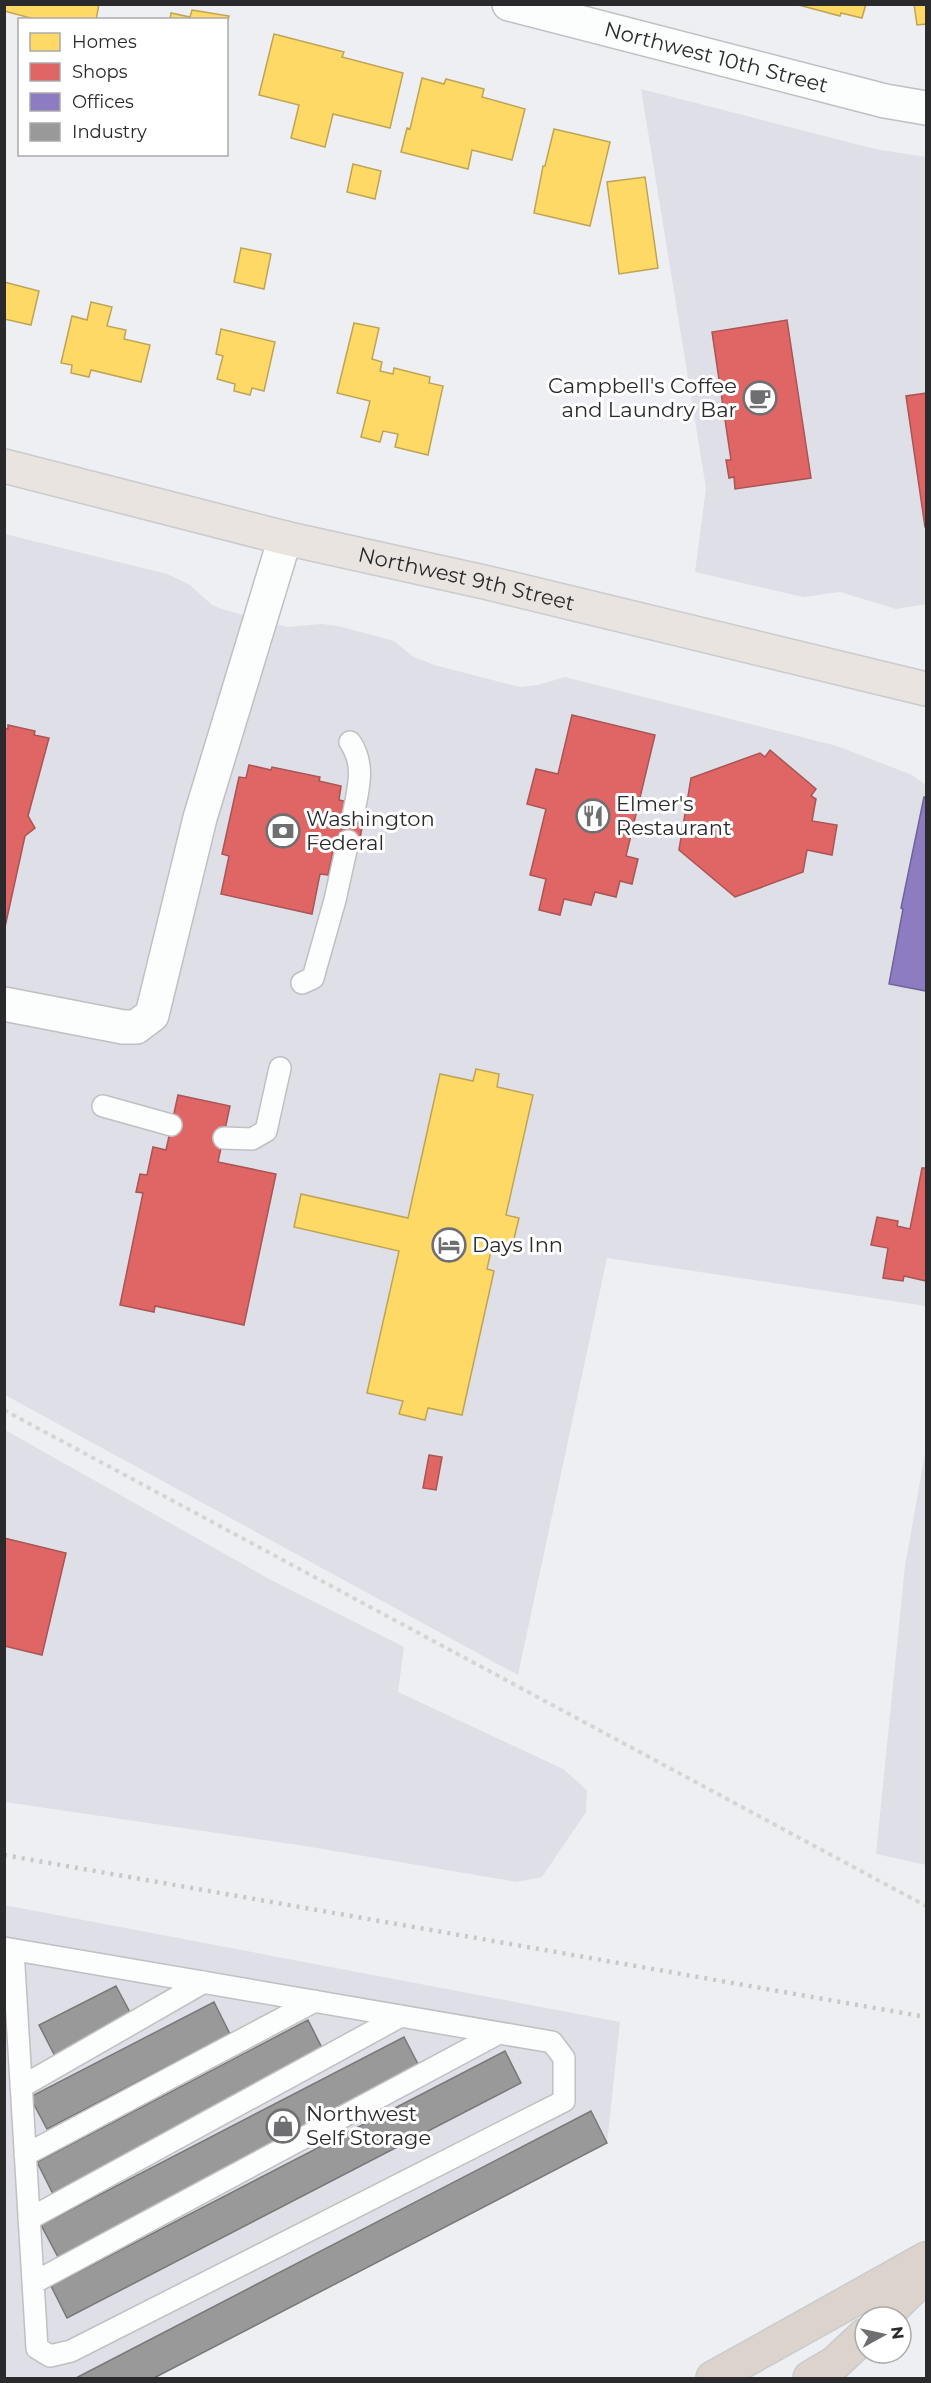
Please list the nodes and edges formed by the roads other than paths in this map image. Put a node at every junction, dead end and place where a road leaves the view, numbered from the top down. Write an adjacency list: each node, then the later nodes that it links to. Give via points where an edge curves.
1 (509, 4): 2 (street, Northwest 10th Street, via 885,101)
2 (927, 108)
3 (4, 466): 4 (main road, Northwest 9th Street)
4 (285, 538): 5 (main road, Northwest 9th Street); 10 (street, via 200,818 152,1015 136,1028)
5 (927, 689)
6 (350, 742): 7 (lane, via 360,762)
7 (354, 811)
8 (348, 841): 9 (lane, via 313,978)
9 (302, 983)
10 (4, 1004)
11 (280, 1068): 14 (lane, via 266,1131 252,1139)
12 (103, 1106): 13 (lane)
13 (171, 1125)
14 (224, 1138)
15 (9, 1949): 16 (lane); 20 (lane)
16 (204, 1982): 17 (lane); 20 (lane)
17 (315, 2001): 18 (lane); 21 (lane)
18 (401, 2016): 19 (lane); 22 (lane)
19 (499, 2033): 25 (lane); 25 (lane, via 552,2042 564,2058 564,2101 71,2351 51,2356 37,2348)
20 (21, 2087): 21 (lane)
21 (25, 2155): 22 (lane)
22 (29, 2219): 25 (lane)
23 (927, 2259): 28 (highway)
24 (927, 2275): 26 (highway)
25 (33, 2283)
26 (896, 2305)
27 (853, 2347): 29 (highway)
28 (713, 2379)
29 (810, 2379)

